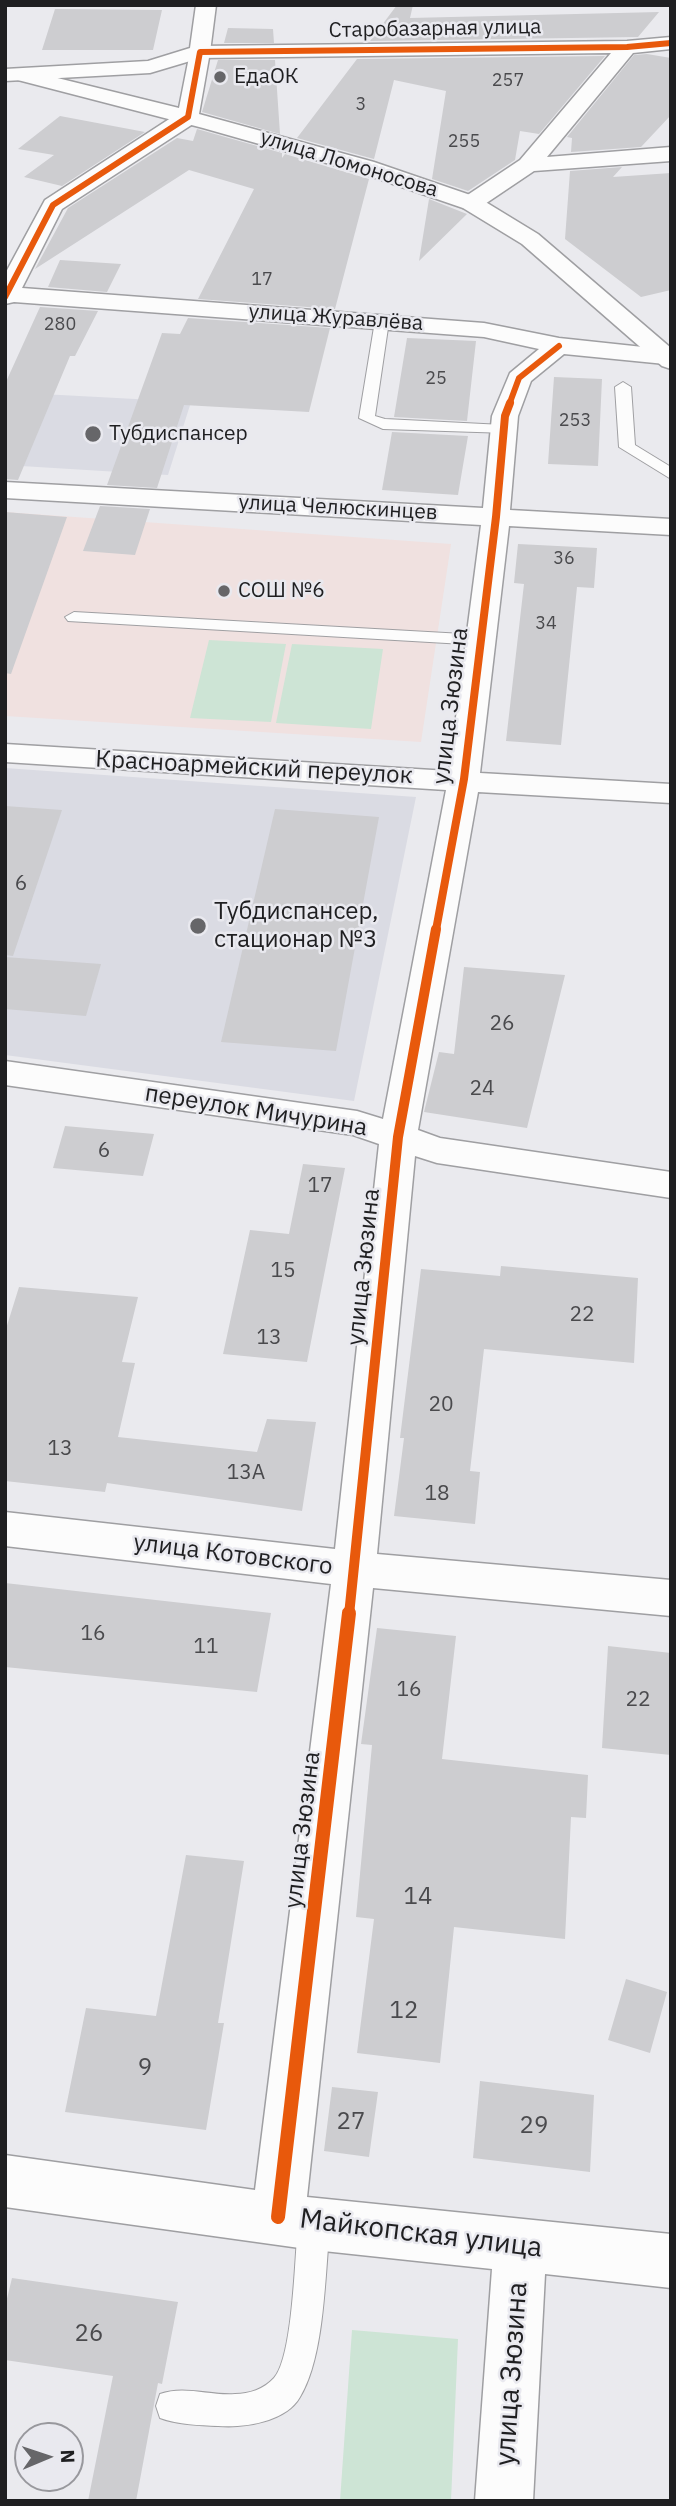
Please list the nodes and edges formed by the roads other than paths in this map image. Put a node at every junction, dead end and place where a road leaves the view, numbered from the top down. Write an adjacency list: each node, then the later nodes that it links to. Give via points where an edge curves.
1 (206, 5): 4 (street)
2 (671, 43): 3 (street, Старобазарная улица)
3 (627, 47): 4 (street, Старобазарная улица); 8 (street)
4 (200, 52): 5 (street, Старобазарная улица, via 122,71); 6 (street)
5 (13, 75): 6 (street, улица Ломоносова)
6 (188, 117): 9 (street, улица Ломоносова, via 366,167); 10 (street, via 53,205)
7 (671, 154): 8 (street, улица Ломоносова)
8 (528, 165): 9 (street, улица Ломоносова)
9 (471, 203): 13 (street, via 530,239)
10 (6, 295): 11 (street, улица Журавлёва)
11 (382, 321): 12 (street, улица Журавлёва, via 484,330); 15 (lane, via 367,418 383,424)
12 (559, 346): 13 (street, улица Журавлёва); 15 (street, улица Зюзина, via 519,378)
13 (668, 358)
14 (622, 387): 16 (lane, via 626,447)
15 (503, 429): 18 (street, улица Зюзина)
16 (671, 474)
17 (5, 490): 18 (street, улица Челюскинцев)
18 (496, 517): 19 (street, улица Челюскинцев); 21 (street, улица Зюзина)
19 (671, 527)
20 (74, 617): 21 (lane)
21 (481, 640): 23 (street, улица Зюзина)
22 (5, 753): 23 (street, Красноармейский переулок)
23 (464, 779): 24 (street, Красноармейский переулок); 26 (street, улица Зюзина)
24 (671, 794)
25 (5, 1073): 26 (street, переулок Мичурина, via 357,1123)
26 (398, 1137): 27 (street, переулок Мичурина, via 437,1150); 29 (street, улица Зюзина)
27 (671, 1185)
28 (5, 1529): 29 (street, улица Котовского)
29 (354, 1569): 30 (street, улица Котовского); 32 (street, улица Зюзина)
30 (671, 1598)
31 (5, 2181): 32 (street, Майкопская улица)
32 (296, 2220): 33 (street, Майкопская улица); 35 (lane, via 303,2343 288,2388 261,2407 234,2411)
33 (520, 2246): 34 (street, Майкопская улица); 36 (street, улица Зюзина)
34 (671, 2261)
35 (172, 2406)
36 (504, 2501)

